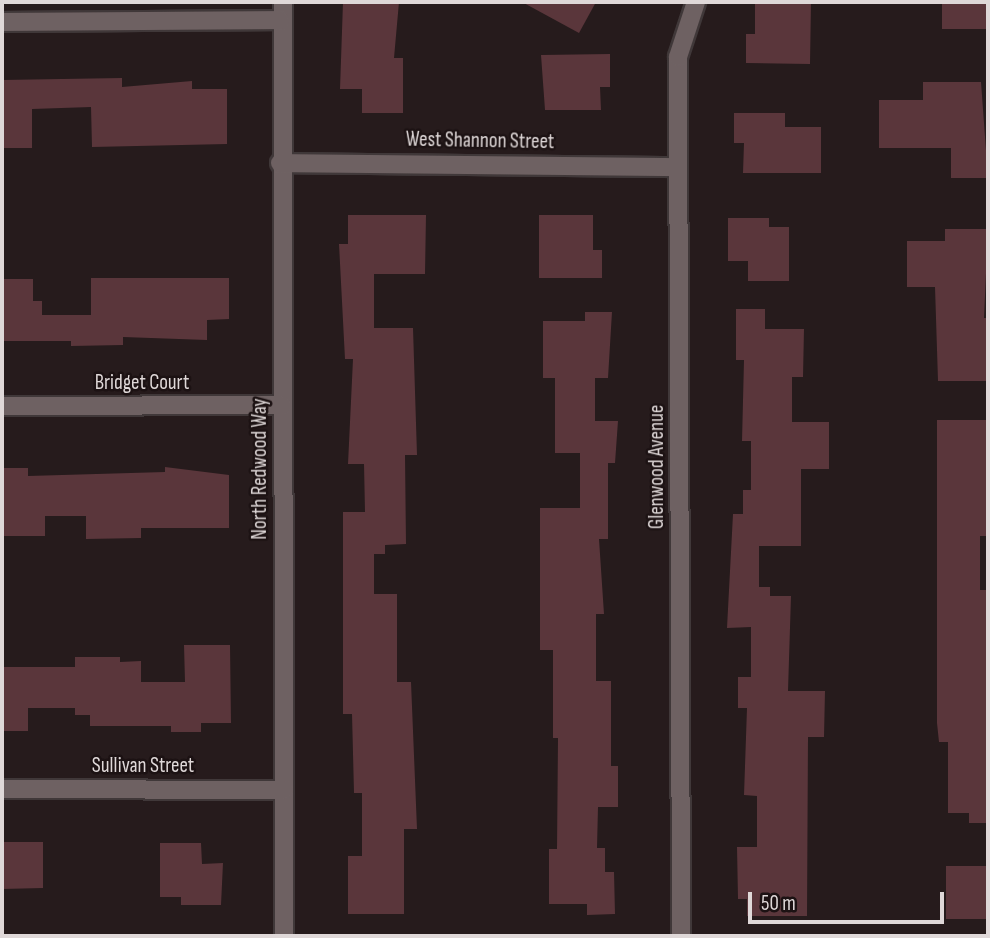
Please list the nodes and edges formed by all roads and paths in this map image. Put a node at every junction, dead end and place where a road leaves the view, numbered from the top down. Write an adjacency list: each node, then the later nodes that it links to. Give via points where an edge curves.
1 (283, 2): 3 (street, North Redwood Way)
2 (696, 2): 6 (street, Glenwood Avenue, via 678,57)
3 (280, 20): 4 (street); 5 (street, North Redwood Way)
4 (2, 22)
5 (280, 163): 6 (street, West Shannon Street); 7 (street, North Redwood Way)
6 (678, 167): 12 (street, Glenwood Avenue)
7 (282, 405): 8 (street, Bridget Court); 10 (street, North Redwood Way)
8 (2, 406)
9 (2, 789): 10 (street, Sullivan Street)
10 (284, 790): 11 (street, North Redwood Way)
11 (284, 936)
12 (681, 936)

